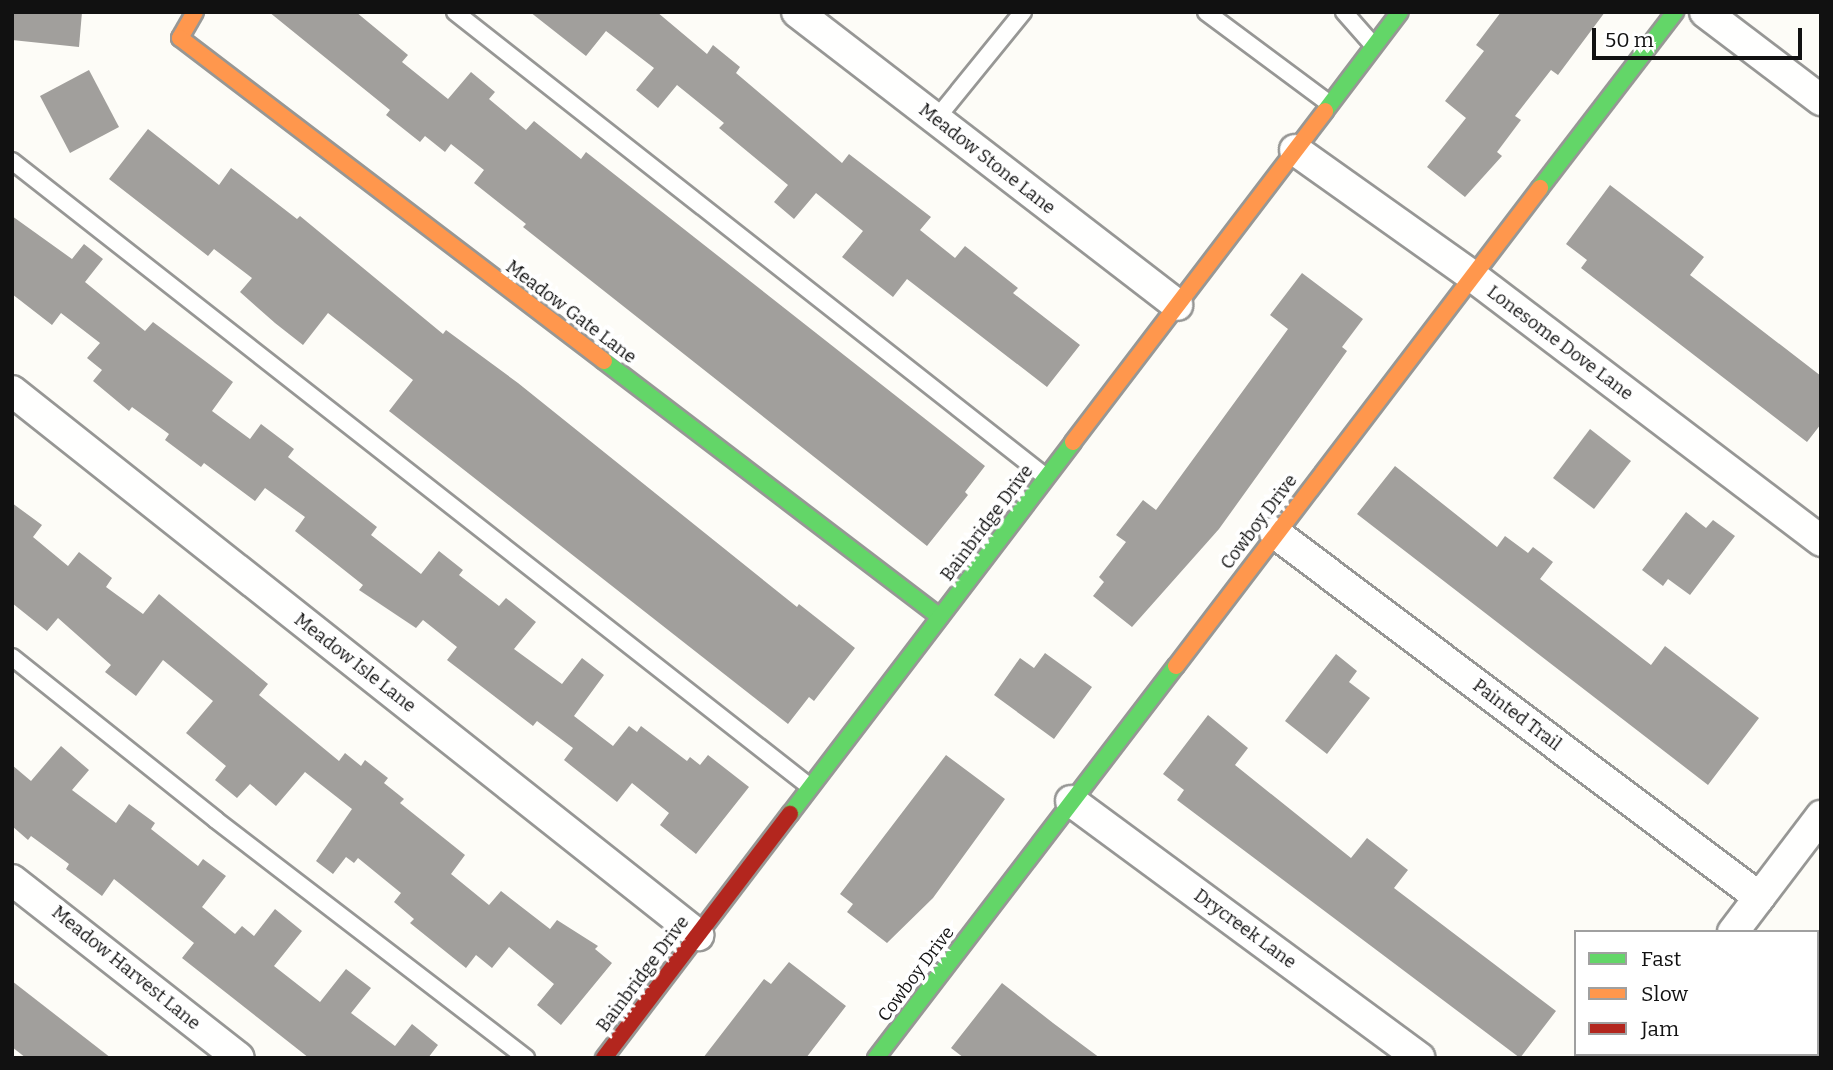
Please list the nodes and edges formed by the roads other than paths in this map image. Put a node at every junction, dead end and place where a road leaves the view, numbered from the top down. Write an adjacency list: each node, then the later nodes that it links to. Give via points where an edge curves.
1 (195, 12): 22 (street, Meadow Gate Lane, via 180,38)
2 (455, 12): 19 (lane)
3 (797, 12): 13 (street, Meadow Stone Lane)
4 (1023, 12): 13 (lane)
5 (1206, 12): 12 (lane)
6 (1345, 12): 10 (lane)
7 (1400, 12): 10 (street, Bainbridge Drive)
8 (1675, 12): 16 (street, Cowboy Drive)
9 (1705, 12): 11 (street)
10 (1374, 46): 12 (street, Bainbridge Drive)
11 (1821, 100)
12 (1330, 104): 14 (street, Bainbridge Drive)
13 (936, 119): 17 (street, Meadow Stone Lane)
14 (1295, 150): 16 (street, Lonesome Dove Lane); 17 (street, Bainbridge Drive)
15 (12, 161): 24 (lane)
16 (1471, 275): 20 (street, Cowboy Drive); 21 (street, Lonesome Dove Lane)
17 (1177, 305): 19 (street, Bainbridge Drive)
18 (12, 391): 30 (street, Meadow Isle Lane)
19 (1046, 477): 22 (street, Bainbridge Drive)
20 (1275, 533): 25 (street, Cowboy Drive); 28 (street, Painted Trail)
21 (1821, 541)
22 (940, 617): 24 (street, Bainbridge Drive)
23 (12, 656): 32 (lane, via 216,820)
24 (810, 787): 30 (street, Bainbridge Drive)
25 (1071, 801): 34 (street, Cowboy Drive); 35 (street, Drycreek Lane)
26 (1821, 816): 28 (street)
27 (12, 880): 31 (street, Meadow Harvest Lane)
28 (1759, 897): 29 (street)
29 (1734, 930)
30 (698, 934): 33 (street, Bainbridge Drive)
31 (239, 1058)
32 (526, 1058)
33 (604, 1058)
34 (876, 1058)
35 (1419, 1058)

